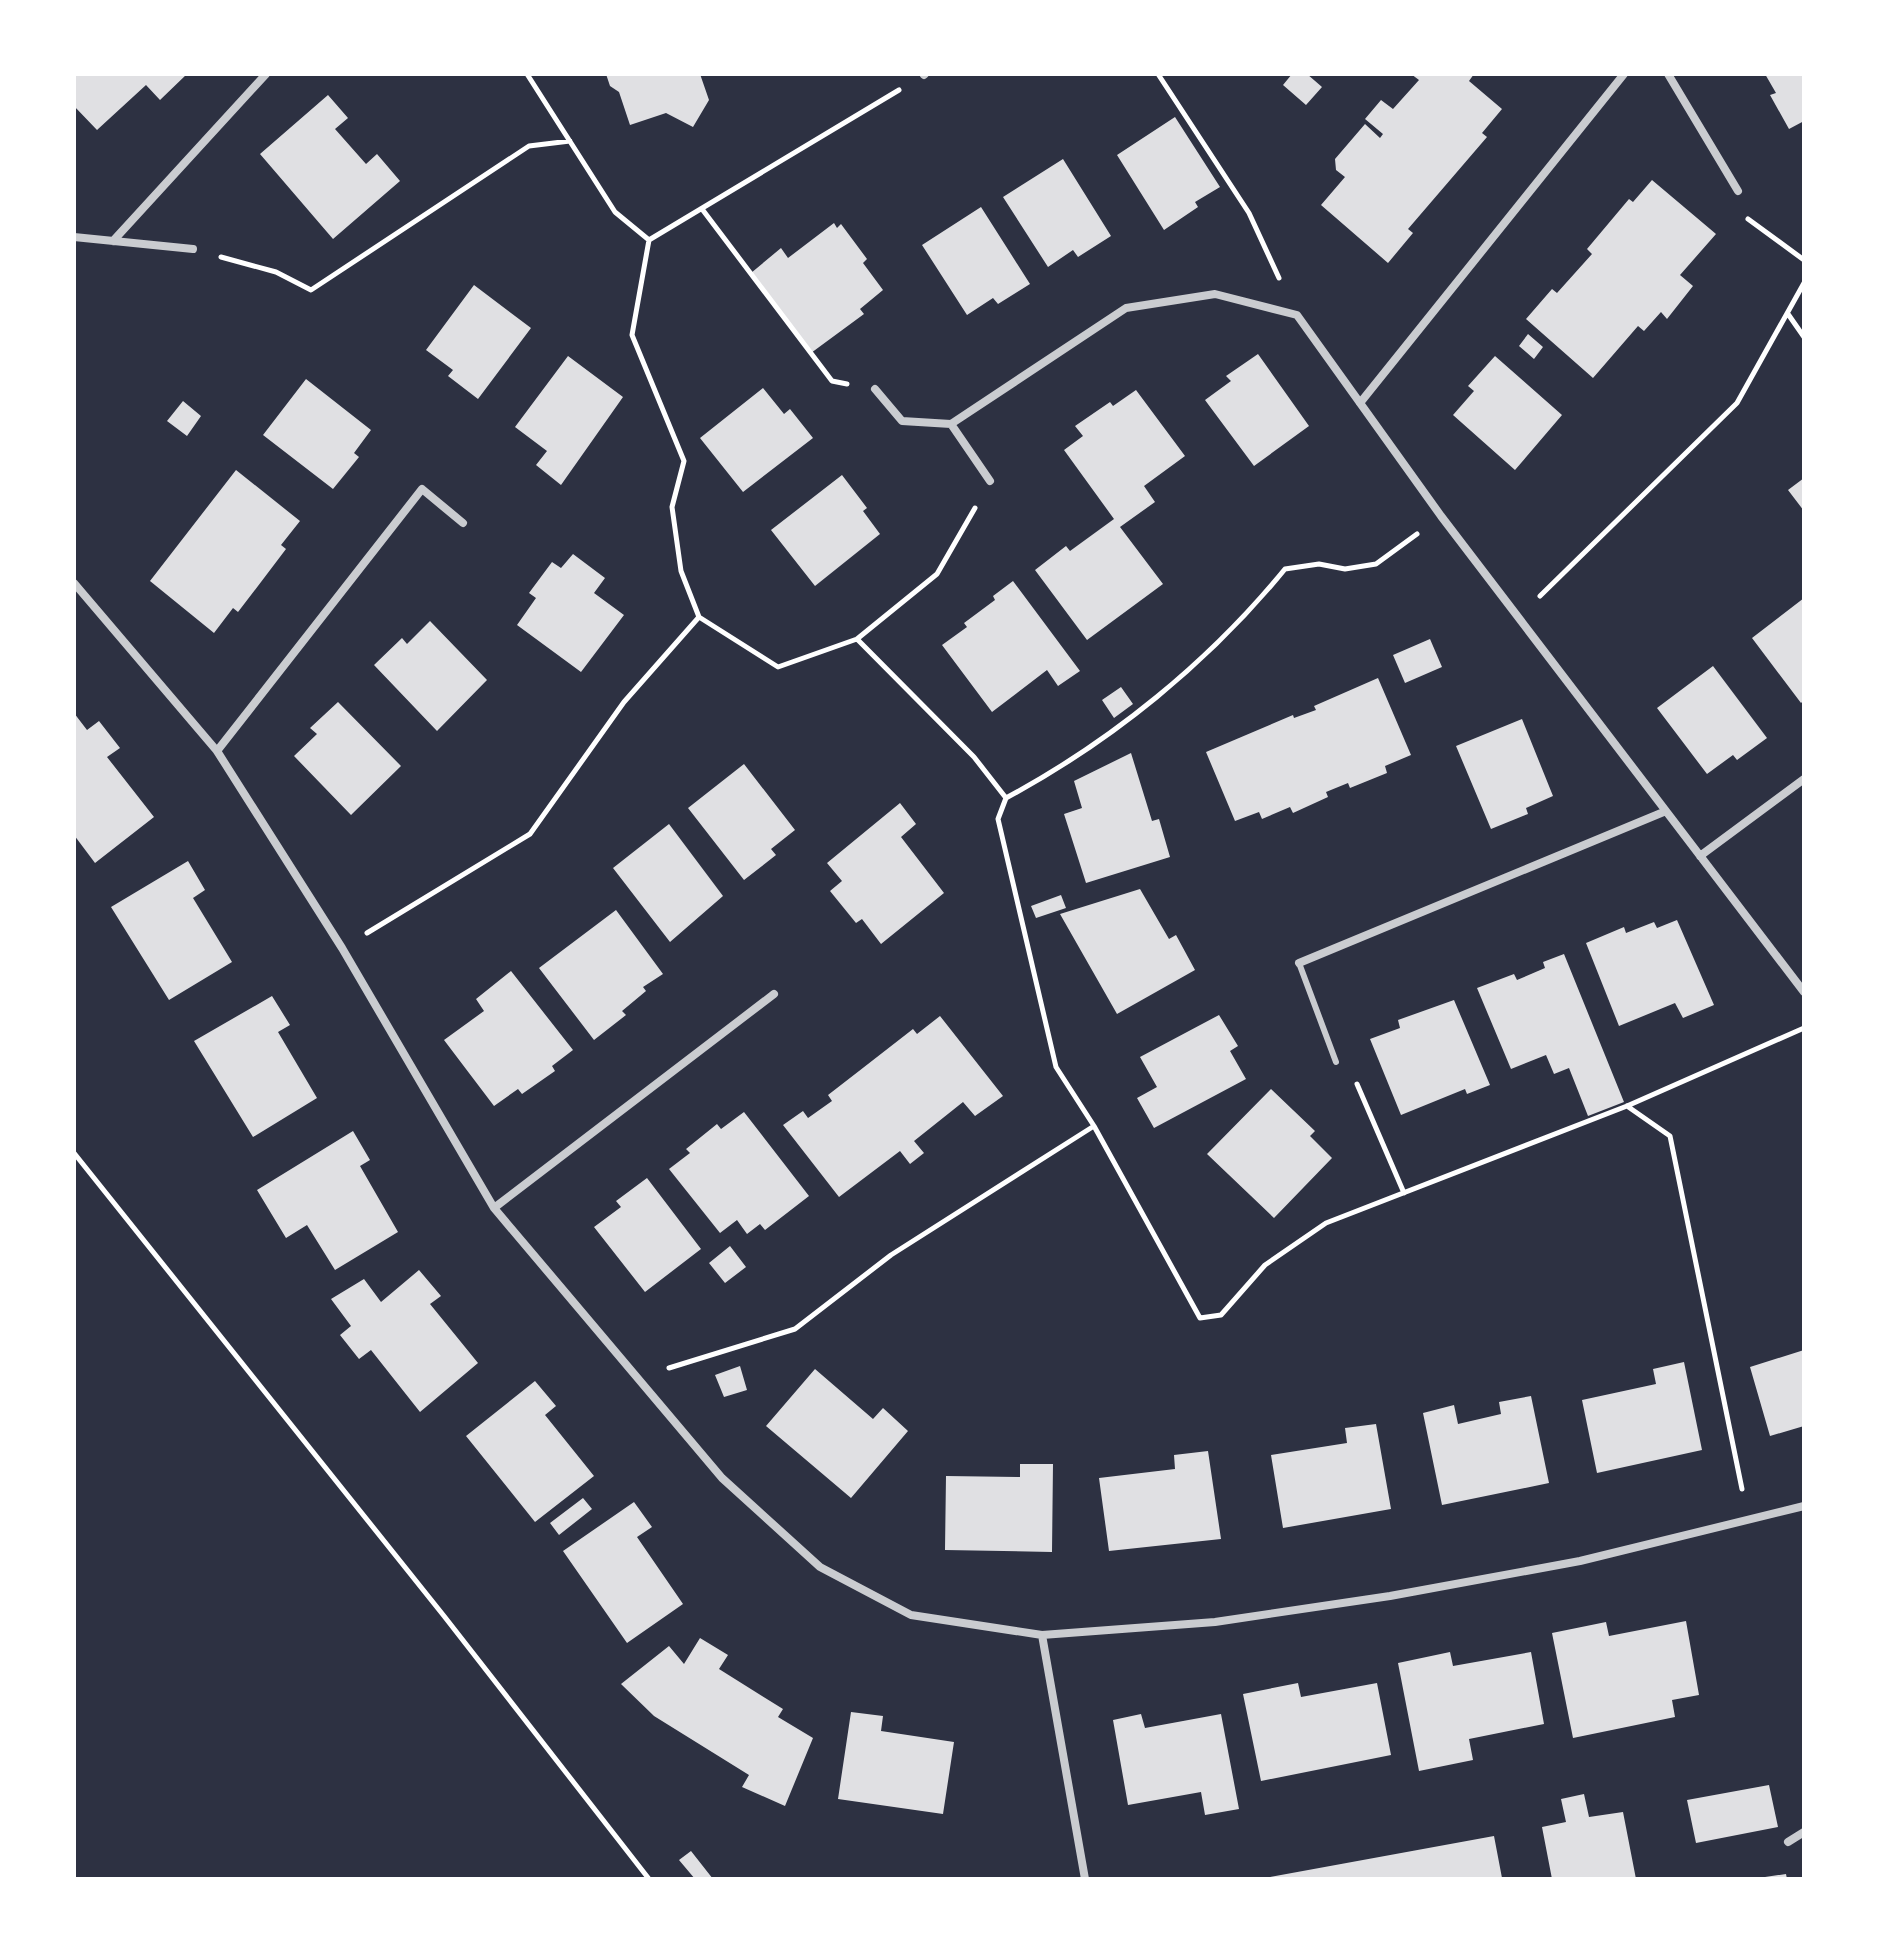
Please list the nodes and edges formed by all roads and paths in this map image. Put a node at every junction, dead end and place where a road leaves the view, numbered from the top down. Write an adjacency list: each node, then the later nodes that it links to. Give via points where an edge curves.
1 (266, 74): 12 (street)
2 (527, 74): 7 (path)
3 (924, 74): 9 (path)
4 (1158, 74): 17 (path, via 1249,213)
5 (1624, 74): 20 (street)
6 (1668, 74): 8 (street)
7 (570, 141): 11 (path, via 615,212); 13 (path, via 529,146 311,290 276,272)
8 (1738, 191): 14 (path, via 1732,208)
9 (702, 209): 11 (path); 19 (path, via 832,381)
10 (74, 237): 12 (street)
11 (649, 240): 27 (path, via 632,335 684,461 672,507 681,571)
12 (113, 241): 13 (street)
13 (193, 249)
14 (1804, 260)
15 (1804, 283): 16 (path)
16 (1788, 314): 18 (path); 26 (path, via 1737,403)
17 (1297, 315): 20 (street); 21 (street, via 1215,294 1126,308)
18 (1804, 337)
19 (875, 389): 21 (street, via 902,421)
20 (1360, 403): 23 (street)
21 (951, 424): 22 (street)
22 (990, 481): 28 (path, via 937,574)
23 (1441, 516): 26 (street); 31 (path, via 1376,564 1285,569 1219,644 1151,702)
24 (463, 523): 29 (street, via 422,489)
25 (74, 583): 29 (street)
26 (1519, 616): 32 (street)
27 (699, 617): 28 (path, via 778,667); 34 (path, via 624,702 530,834)
28 (857, 639): 31 (path, via 974,757)
29 (217, 751): 34 (street)
30 (1804, 779): 33 (street)
31 (1006, 798): 41 (path, via 998,819 1056,1067)
32 (1666, 811): 33 (street); 35 (street)
33 (1700, 856): 36 (street)
34 (342, 948): 44 (street)
35 (1299, 963): 39 (lane)
36 (1804, 992)
37 (774, 994): 44 (street)
38 (1804, 1028): 40 (path)
39 (1336, 1062): 43 (path, via 1352,1071)
40 (1627, 1106): 43 (path); 47 (path, via 1670,1136)
41 (1094, 1126): 43 (path, via 1200,1318 1221,1315 1265,1265 1326,1223); 45 (path, via 891,1255 795,1329 665,1370)
42 (74, 1153): 51 (path)
43 (1404, 1193)
44 (494, 1208): 45 (street)
45 (642, 1387): 48 (street, via 722,1478 820,1567 911,1615)
46 (1804, 1506): 47 (street)
47 (1749, 1521): 48 (street, via 1580,1561 1390,1596 1215,1622)
48 (1042, 1635): 52 (street)
49 (1804, 1832): 50 (street)
50 (1788, 1842)
51 (649, 1879)
52 (1085, 1879)

